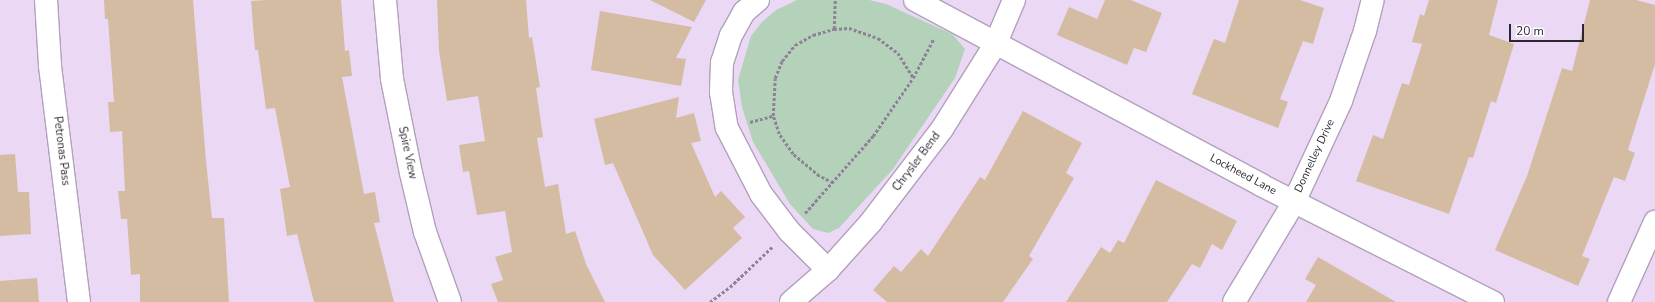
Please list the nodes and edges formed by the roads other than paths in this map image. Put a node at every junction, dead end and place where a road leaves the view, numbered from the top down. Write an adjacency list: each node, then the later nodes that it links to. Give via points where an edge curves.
1 (46, 0): 11 (street, Petronas Pass, via 50,66)
2 (385, 0): 12 (street, Spire View, via 392,79 411,173 425,232)
3 (758, 0): 10 (street, via 744,12 731,35 722,62 721,92 728,128 737,151 761,194 789,231)
4 (915, 0): 7 (street, Lockheed Lane, via 946,15)
5 (1014, 0): 7 (street, Chrysler Bend)
6 (1373, 0): 8 (street, Donnelley Drive, via 1341,101)
7 (995, 45): 8 (street, Lockheed Lane); 10 (street, Chrysler Bend, via 942,129 871,222)
8 (1294, 202): 14 (street, Donnelley Drive); 15 (street, Lockheed Lane)
9 (1655, 222): 16 (street)
10 (828, 270): 13 (street, Chrysler Bend)
11 (79, 302)
12 (450, 302)
13 (791, 302)
14 (1234, 302)
15 (1493, 302)
16 (1620, 302)

